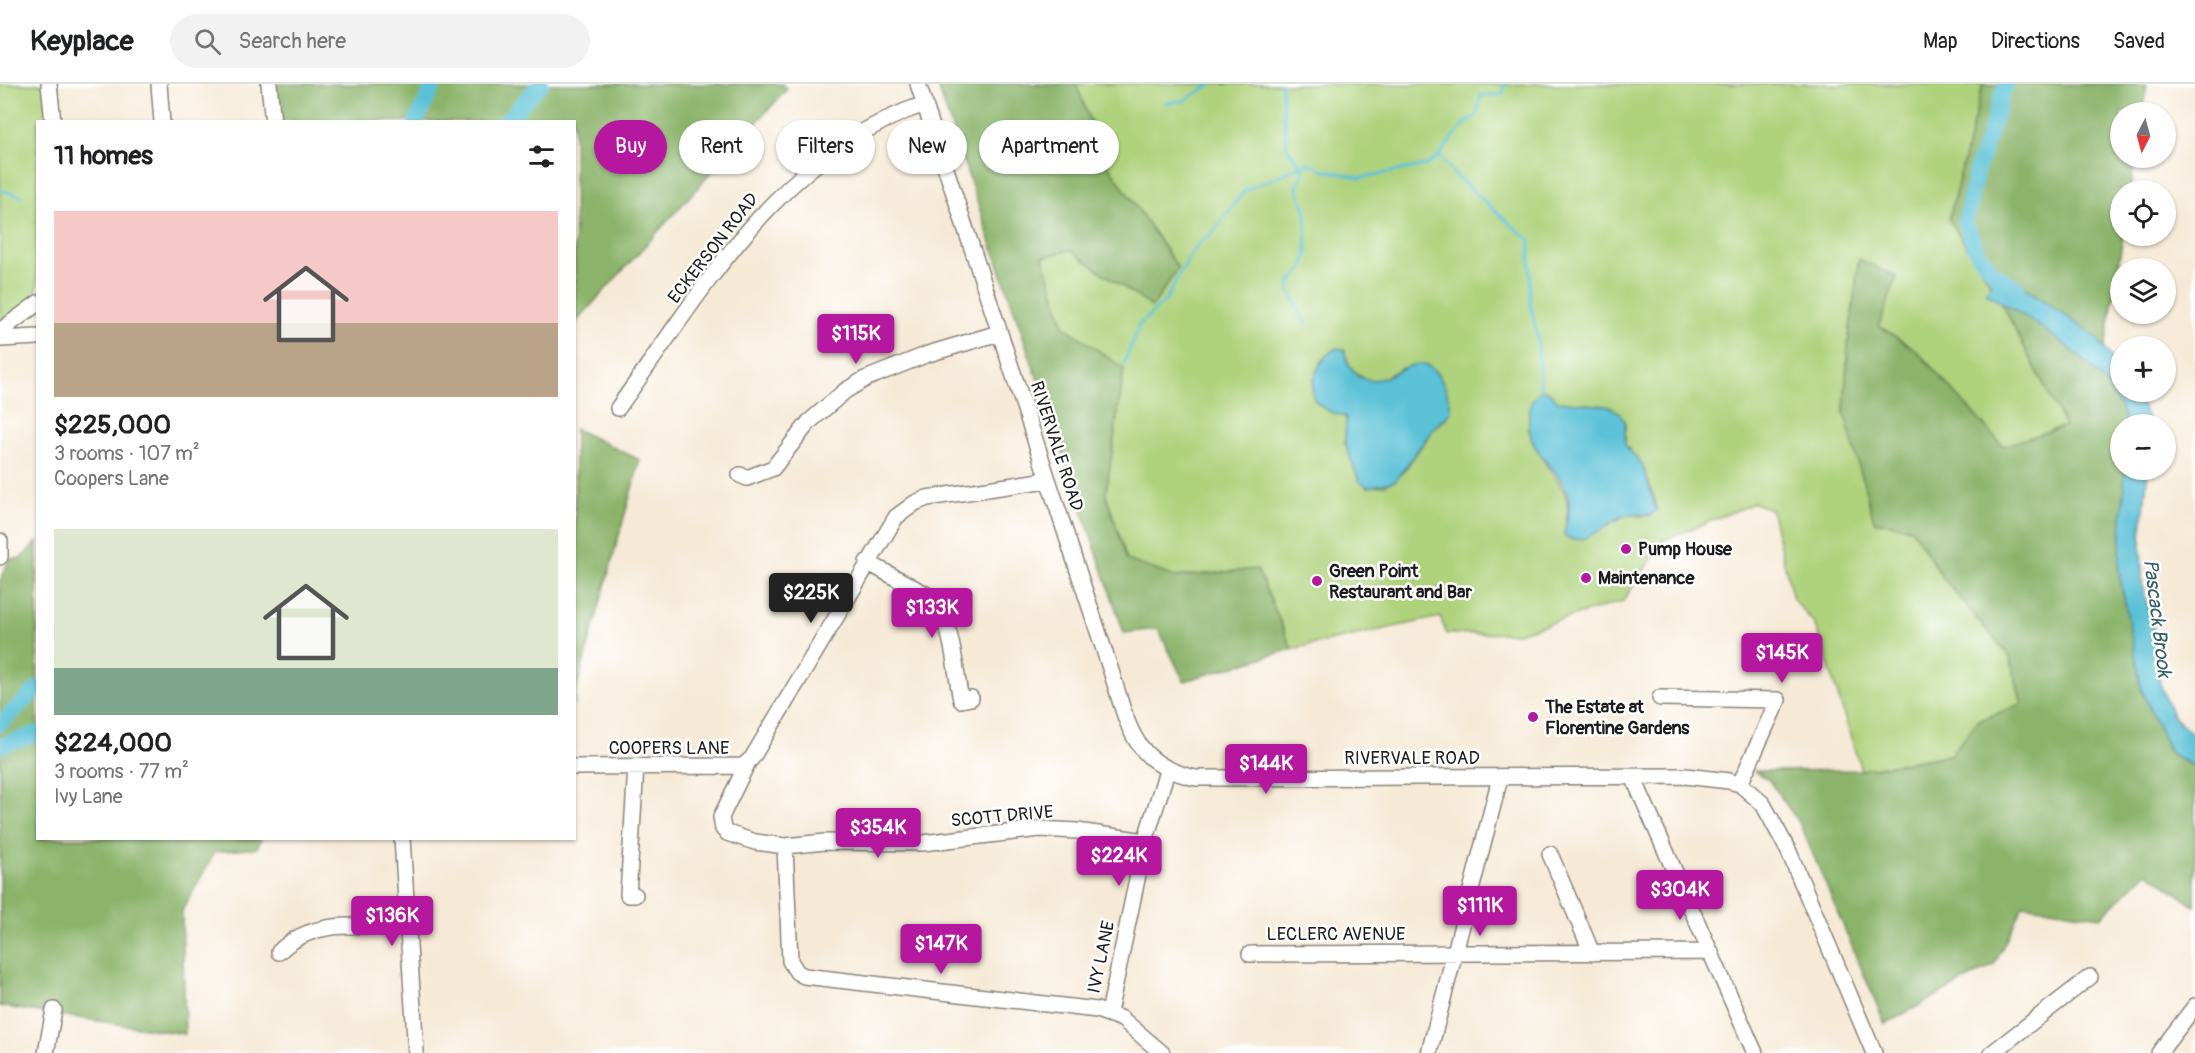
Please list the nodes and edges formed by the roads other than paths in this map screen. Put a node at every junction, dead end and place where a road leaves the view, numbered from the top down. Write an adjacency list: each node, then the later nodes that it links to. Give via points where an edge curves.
1 (49, 84): 6 (street)
2 (159, 84): 7 (street)
3 (269, 84): 8 (street)
4 (918, 84): 5 (street, RIVERVALE ROAD)
5 (925, 104): 11 (street, RIVERVALE ROAD); 14 (street, ECKERSON ROAD, via 896,113 840,146 766,209 725,259)
6 (52, 120)
7 (162, 120)
8 (273, 120)
9 (36, 305): 10 (street)
10 (0, 330)
11 (999, 333): 15 (street, via 928,354 865,379 809,422 773,468 747,478); 16 (street, RIVERVALE ROAD)
12 (36, 337): 13 (street)
13 (0, 339)
14 (618, 408)
15 (740, 475)
16 (1047, 480): 19 (street, COOPERS LANE, via 939,495 915,503 888,526); 25 (street, RIVERVALE ROAD, via 1133,738 1146,755)
17 (0, 541): 18 (street)
18 (0, 557)
19 (867, 562): 20 (street, via 935,602 945,622 961,700); 22 (street, COOPERS LANE)
20 (971, 698)
21 (1660, 698): 28 (street, via 1778,700)
22 (748, 762): 24 (street, COOPERS LANE, via 737,768); 31 (street, SCOTT DRIVE, via 721,817 723,829 755,842)
23 (576, 767): 24 (street, COOPERS LANE)
24 (636, 767): 33 (street, via 628,895)
25 (1167, 771): 27 (street, RIVERVALE ROAD, via 1208,778); 30 (street, IVY LANE)
26 (1634, 777): 27 (street, RIVERVALE ROAD); 28 (street, RIVERVALE ROAD, via 1703,776); 36 (street)
27 (1500, 778): 37 (street)
28 (1740, 784): 49 (street, RIVERVALE ROAD, via 1763,804 1789,852)
29 (402, 840): 34 (street)
30 (1145, 841): 31 (street, SCOTT DRIVE, via 1049,829 923,843 825,842); 43 (street, IVY LANE)
31 (785, 846): 43 (street, via 790,961 804,976)
32 (1550, 854): 38 (street)
33 (635, 896)
34 (408, 927): 35 (street, via 324,927 301,934); 45 (street)
35 (279, 952)
36 (1711, 952): 38 (street, LECLERC AVENUE); 48 (street)
37 (1453, 953): 38 (street, LECLERC AVENUE); 39 (street, LECLERC AVENUE); 47 (street)
38 (1592, 953)
39 (1250, 954)
40 (2090, 977): 50 (street)
41 (2195, 1006): 51 (street)
42 (54, 1011): 44 (street)
43 (1109, 1013): 46 (street, via 1122,1019)
44 (46, 1053)
45 (416, 1053)
46 (1162, 1053)
47 (1429, 1053)
48 (1755, 1053)
49 (1874, 1053)
50 (1992, 1053)
51 (2159, 1053)

